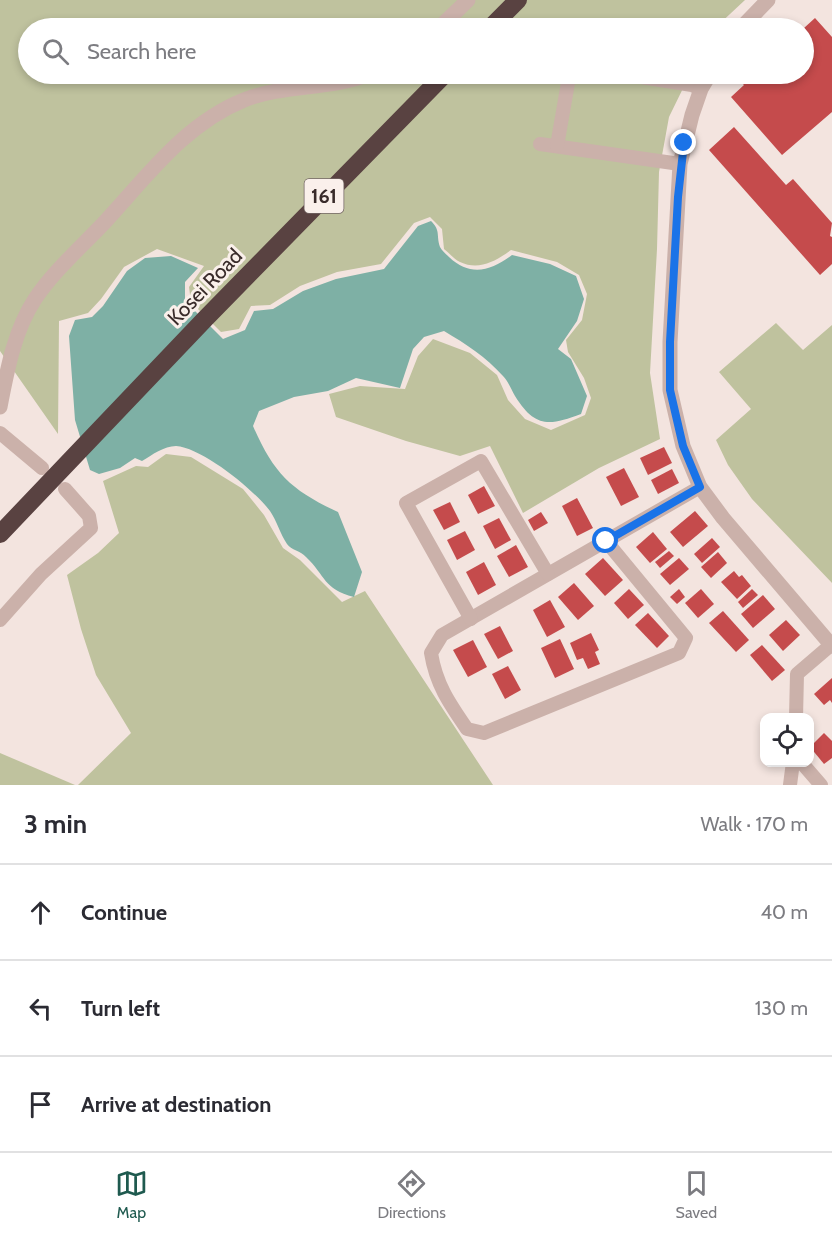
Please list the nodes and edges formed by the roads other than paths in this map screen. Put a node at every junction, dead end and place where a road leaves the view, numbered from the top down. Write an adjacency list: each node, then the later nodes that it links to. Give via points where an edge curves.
1 (468, 0): 4 (street)
2 (518, 0): 5 (highway)
3 (768, 0): 6 (street)
4 (449, 18)
5 (500, 18)
6 (751, 18)
7 (325, 84): 16 (street, via 280,89 244,99 177,142 35,299 9,361)
8 (435, 84): 18 (highway, Kosei Road / 161)
9 (568, 84): 14 (street)
10 (686, 84): 12 (street)
11 (704, 84): 12 (street)
12 (701, 89): 15 (street)
13 (540, 144): 14 (street)
14 (557, 146): 15 (street)
15 (680, 164): 19 (street, via 670,390 683,446)
16 (0, 407)
17 (0, 433): 18 (street)
18 (55, 477): 20 (highway, Kosei Road / 161); 26 (street, via 89,516 91,528 41,574)
19 (700, 487): 22 (street); 27 (street)
20 (38, 495): 21 (highway, Kosei Road / 161); 23 (highway)
21 (0, 534)
22 (606, 541): 24 (street); 25 (street, via 686,638 679,653 484,733 467,729 453,708 435,674 431,653 442,636)
23 (0, 544)
24 (548, 574): 25 (street); 25 (street, via 481,461 406,503)
25 (471, 619)
26 (0, 620)
27 (832, 645): 28 (street, via 797,674)
28 (795, 713)
29 (792, 767): 31 (street)
30 (805, 767): 32 (street)
31 (790, 785)
32 (821, 785)

